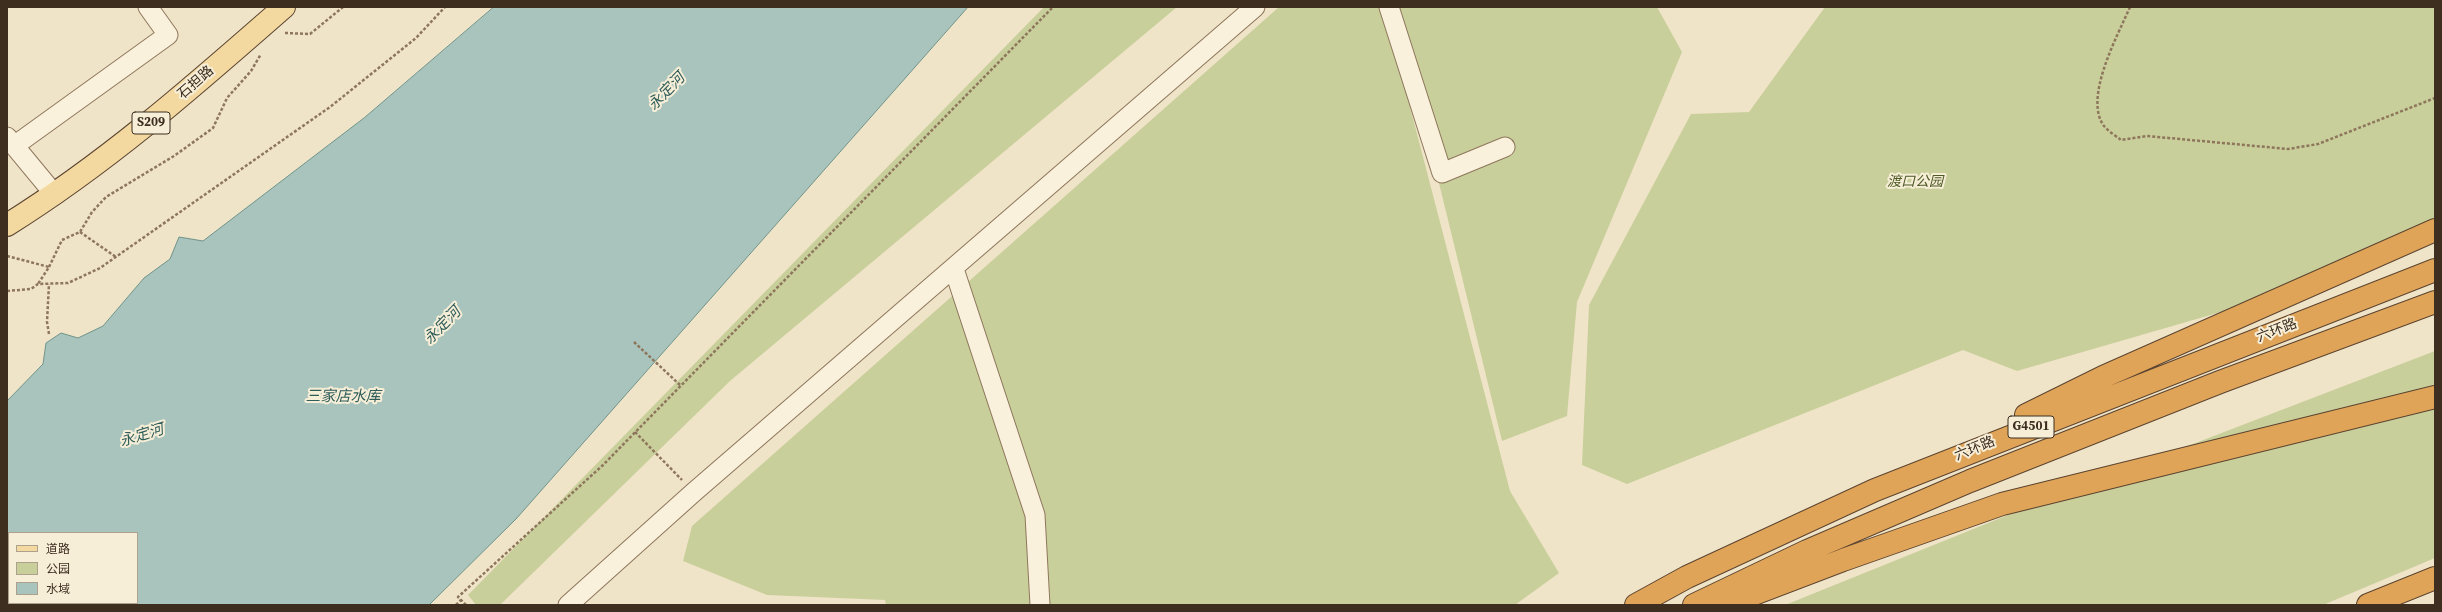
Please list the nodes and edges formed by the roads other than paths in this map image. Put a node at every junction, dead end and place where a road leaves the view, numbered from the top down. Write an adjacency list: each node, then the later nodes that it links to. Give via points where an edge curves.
1 (148, 7): 5 (street, via 168,35)
2 (1255, 7): 10 (street)
3 (1389, 7): 6 (street, via 1442,173)
4 (280, 24): 7 (main road, 石担路 / S209)
5 (11, 142): 7 (street)
6 (1506, 147)
7 (55, 195): 8 (main road, 石担路 / S209)
8 (7, 225)
9 (2435, 230): 14 (highway, via 2103,377)
10 (954, 269): 16 (street, via 694,492); 17 (street, via 1035,515)
11 (2435, 270): 14 (highway, 六环路 / G4501)
12 (2435, 302): 19 (highway, 六环路 / G4501, via 2220,382 1955,487 1814,548)
13 (2435, 397): 20 (highway, via 2002,504 1842,560)
14 (1876, 490): 18 (highway, 六环路 / G4501, via 1687,577)
15 (2435, 578): 21 (highway)
16 (568, 605)
17 (1040, 605)
18 (1636, 605)
19 (1694, 605)
20 (1725, 605)
21 (2368, 605)

